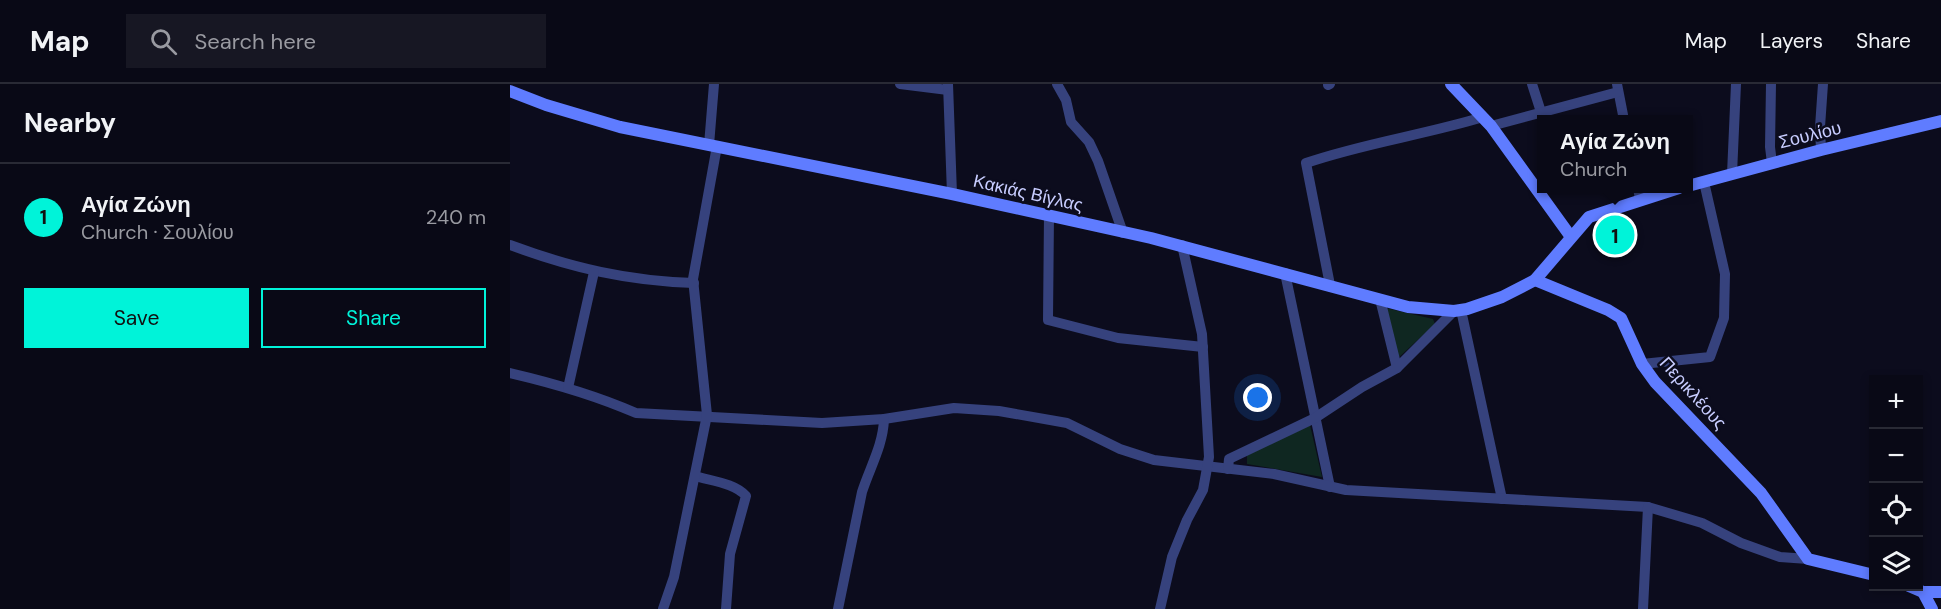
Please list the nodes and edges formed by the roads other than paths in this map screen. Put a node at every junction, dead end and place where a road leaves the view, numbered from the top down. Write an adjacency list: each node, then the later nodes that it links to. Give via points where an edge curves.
1 (714, 84): 17 (street)
2 (900, 84): 3 (street)
3 (906, 84): 10 (street)
4 (1057, 84): 28 (street, via 1071,122 1089,142 1098,160)
5 (1450, 84): 16 (street)
6 (1532, 84): 13 (street)
7 (1736, 84): 20 (street)
8 (1771, 84): 19 (street)
9 (1823, 84): 18 (street)
10 (948, 87): 25 (street)
11 (1617, 88): 13 (street); 14 (street)
12 (510, 91): 17 (street, Κακιάς Βίγλας, via 620,127)
13 (1541, 112): 16 (street)
14 (1623, 115)
15 (1941, 121): 18 (street, Σουλίου)
16 (1487, 122): 23 (street); 36 (street, via 1459,124 1306,163)
17 (713, 146): 25 (street, Κακιάς Βίγλας); 35 (street)
18 (1821, 150): 19 (street, Σουλίου)
19 (1772, 163): 20 (street, Σουλίου)
20 (1732, 174): 21 (street, Σουλίου)
21 (1704, 182): 22 (street, Σουλίου); 40 (street, via 1725,274 1724,318 1710,357)
22 (1693, 185)
23 (1537, 190)
24 (1539, 193): 29 (street)
25 (952, 194): 27 (street, Κακιάς Βίγλας)
26 (1639, 194): 29 (street, via 1589,217)
27 (1049, 215): 28 (street, Κακιάς Βίγλας); 39 (street, via 1048,320 1118,338)
28 (1124, 232): 31 (street, Κακιάς Βίγλας)
29 (1571, 237): 34 (street)
30 (510, 245): 32 (street)
31 (1182, 245): 33 (street, Κακιάς Βίγλας); 39 (street)
32 (594, 272): 35 (street, via 654,282); 43 (street)
33 (1285, 273): 36 (street, Κακιάς Βίγλας); 46 (street)
34 (1535, 280): 38 (street, Κακιάς Βίγλας, via 1502,297); 40 (street, Περικλέους, via 1621,318)
35 (694, 283): 44 (street)
36 (1330, 285): 37 (street, Κακιάς Βίγλας)
37 (1380, 299): 38 (street, Κακιάς Βίγλας, via 1422,309); 41 (street)
38 (1458, 311): 41 (street); 51 (street)
39 (1203, 347): 47 (street)
40 (1642, 364): 53 (street, Περικλέους, via 1761,493)
41 (1397, 368): 46 (street)
42 (510, 373): 43 (street)
43 (567, 388): 44 (street, via 636,413)
44 (707, 415): 45 (street, via 822,423); 49 (street)
45 (884, 418): 47 (street, via 954,408 999,411 1067,423 1119,449 1154,460); 59 (street, via 883,438 862,492)
46 (1315, 418): 48 (street); 50 (street)
47 (1209, 462): 48 (street); 60 (street, via 1203,490 1172,557)
48 (1229, 464): 50 (street)
49 (695, 476): 57 (street, via 674,577); 58 (street, via 746,496 730,554)
50 (1330, 487): 51 (street)
51 (1502, 499): 52 (street)
52 (1648, 507): 53 (street, via 1702,523 1780,557); 61 (street)
53 (1808, 559): 54 (street)
54 (1869, 573)
55 (1923, 592): 56 (street); 62 (street)
56 (1941, 592)
57 (663, 609)
58 (726, 609)
59 (838, 609)
60 (1160, 609)
61 (1643, 609)
62 (1932, 609)

